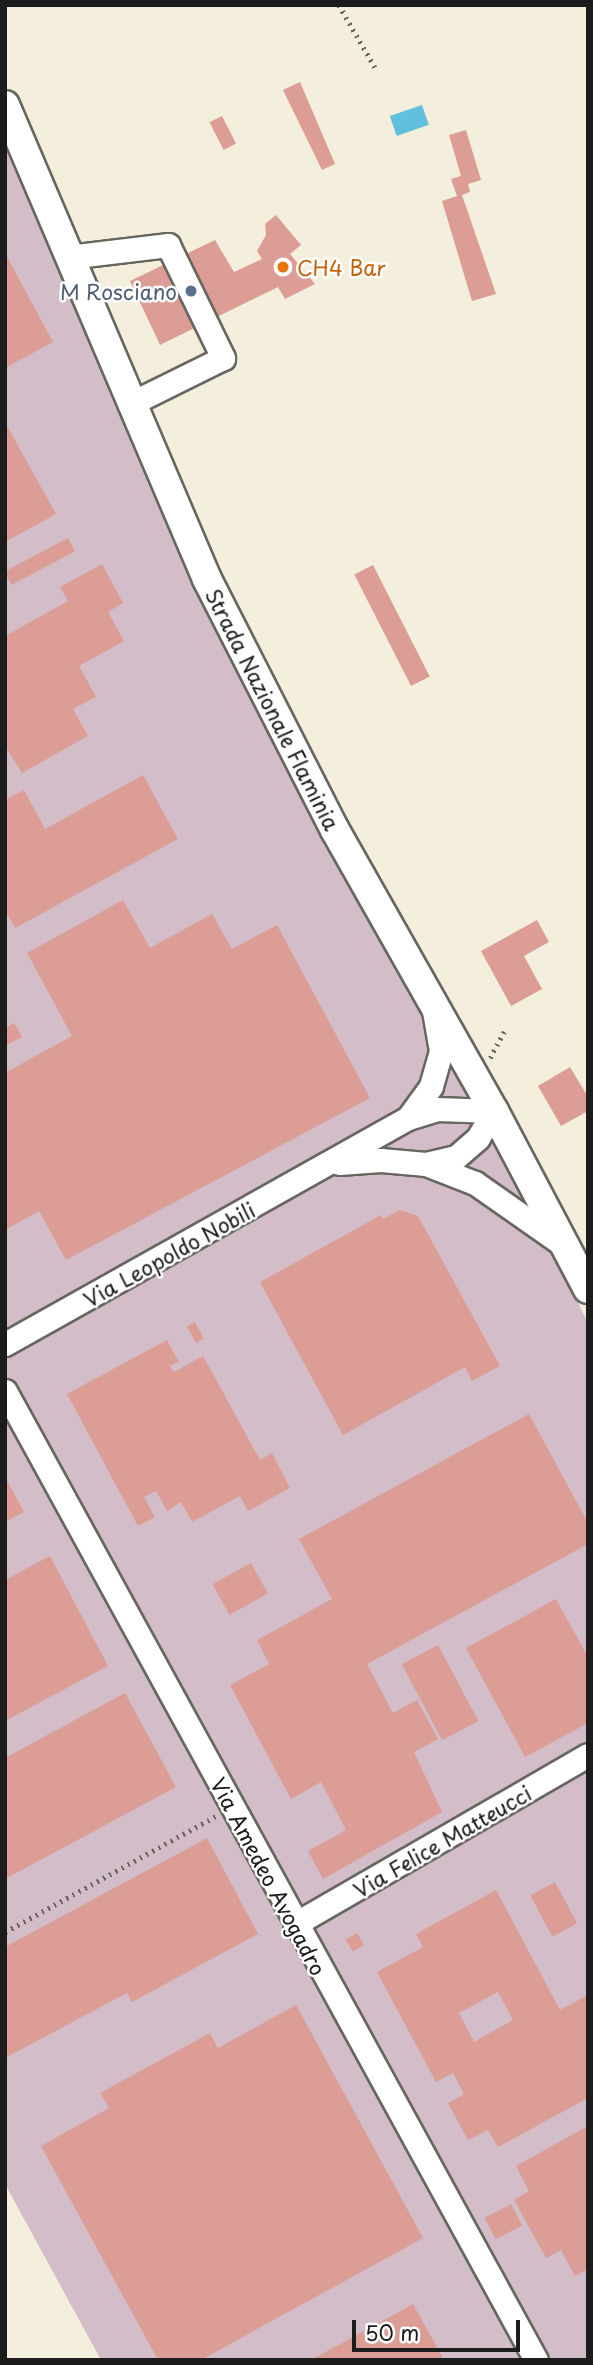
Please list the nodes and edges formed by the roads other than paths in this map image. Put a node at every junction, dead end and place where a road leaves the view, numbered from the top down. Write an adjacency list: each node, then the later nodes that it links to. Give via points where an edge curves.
1 (6, 110): 2 (main road, Strada Nazionale Flaminia)
2 (68, 257): 3 (main road, Strada Nazionale Flaminia); 3 (street, via 168,245 223,358)
3 (130, 404): 4 (main road, Strada Nazionale Flaminia, via 206,579 335,830)
4 (432, 1001): 5 (main road, Strada Nazionale Flaminia); 6 (street, Via Leopoldo Nobili, via 441,1051 431,1086)
5 (494, 1111): 6 (street, Via Leopoldo Nobili, via 437,1109); 8 (street, Via Leopoldo Nobili, via 478,1138 456,1157); 9 (main road, Strada Nazionale Flaminia)
6 (408, 1118): 7 (street, Via Leopoldo Nobili)
7 (332, 1164): 8 (street, Via Leopoldo Nobili, via 381,1160); 11 (street, Via Leopoldo Nobili)
8 (426, 1164): 9 (street, Via Leopoldo Nobili, via 475,1183)
9 (567, 1248): 10 (main road, Strada Nazionale Flaminia)
10 (588, 1289)
11 (5, 1344)
12 (5, 1391): 14 (street, Via Amedeo Avogadro)
13 (588, 1755): 14 (street, Via Felice Matteucci)
14 (295, 1924): 15 (street, Via Amedeo Avogadro)
15 (536, 2360)

